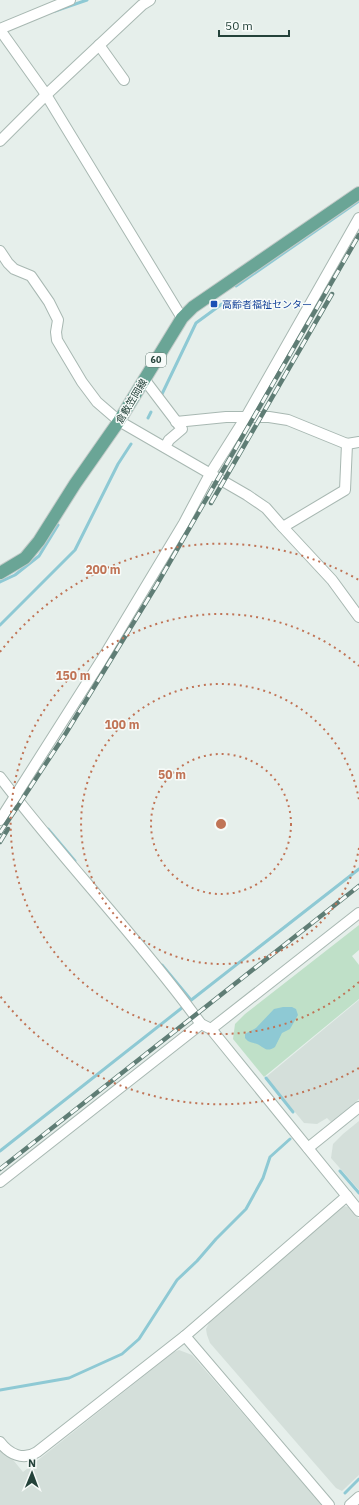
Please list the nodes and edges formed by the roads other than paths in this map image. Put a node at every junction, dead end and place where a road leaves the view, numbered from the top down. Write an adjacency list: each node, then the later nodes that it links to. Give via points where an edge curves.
1 (70, 0): 3 (street)
2 (150, 0): 4 (street)
3 (2, 32): 6 (street)
4 (99, 45): 5 (street); 6 (street)
5 (124, 80)
6 (46, 95): 7 (street); 11 (street)
7 (0, 141)
8 (359, 193): 11 (main road, 倉敷笠岡線 / 60, via 193,307)
9 (359, 218): 13 (street)
10 (0, 251): 14 (street, via 14,269 31,276 58,320 57,340 72,368 97,402)
11 (182, 318): 12 (main road, 倉敷笠岡線 / 60)
12 (144, 379): 14 (main road, 倉敷笠岡線 / 60); 15 (street)
13 (246, 417): 15 (street); 17 (street, via 269,416 288,420); 19 (street)
14 (119, 421): 18 (street); 21 (main road, 倉敷笠岡線 / 60, via 39,541 25,558)
15 (176, 422): 18 (street, via 182,429)
16 (359, 442): 17 (street)
17 (347, 444): 20 (street, via 345,490)
18 (165, 447): 19 (street)
19 (210, 474): 20 (street, via 266,508); 24 (street, via 184,523 101,661)
20 (283, 527): 22 (street, via 332,580)
21 (0, 573)
22 (359, 617)
23 (0, 776): 24 (street)
24 (15, 797): 25 (street); 27 (street, via 125,927)
25 (0, 820)
26 (359, 913): 28 (street)
27 (201, 1024): 28 (street); 31 (street)
28 (210, 1030): 30 (street)
29 (359, 1107): 30 (street)
30 (308, 1148): 32 (street)
31 (0, 1182)
32 (347, 1196): 33 (street); 34 (street)
33 (359, 1211)
34 (185, 1336): 35 (street, via 33,1454 17,1455 7,1450); 37 (street)
35 (0, 1442)
36 (359, 1497): 38 (street)
37 (329, 1505)
38 (350, 1505)

